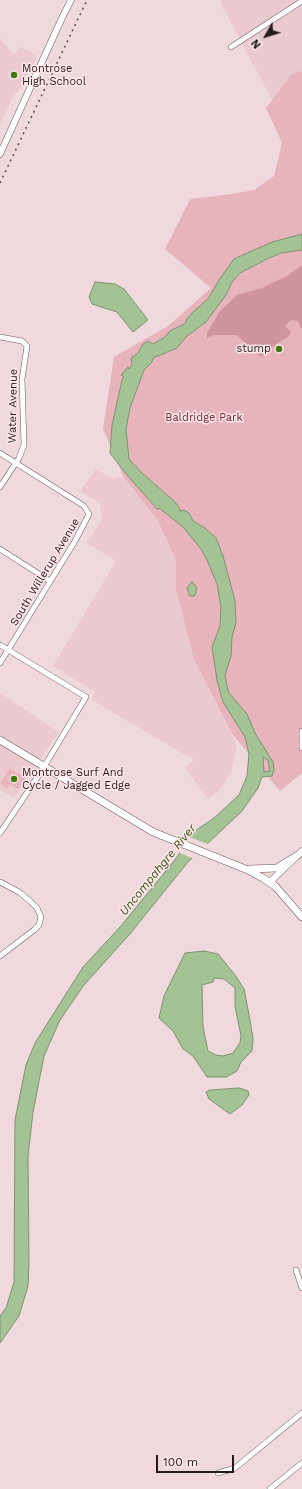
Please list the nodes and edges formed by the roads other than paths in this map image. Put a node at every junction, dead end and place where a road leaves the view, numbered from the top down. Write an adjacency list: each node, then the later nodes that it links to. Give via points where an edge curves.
1 (71, 0): 4 (street)
2 (302, 1): 3 (street)
3 (231, 47)
4 (0, 154)
5 (0, 337): 7 (street, Water Avenue, via 26,343 22,379 24,445)
6 (0, 454): 7 (street)
7 (15, 463): 8 (street, Water Avenue); 10 (street, South Willerup Avenue, via 88,510 86,523)
8 (0, 487)
9 (0, 549): 10 (street)
10 (50, 581): 12 (street, South Willerup Avenue)
11 (0, 645): 12 (street)
12 (8, 650): 13 (street, South Willerup Avenue); 17 (street, via 86,697)
13 (0, 663)
14 (302, 731): 16 (street)
15 (0, 740): 17 (main road)
16 (302, 748)
17 (44, 767): 18 (street); 20 (main road, via 153,832)
18 (0, 833)
19 (300, 853): 20 (main road, via 276,868); 22 (street)
20 (248, 870): 22 (main road)
21 (0, 882): 24 (street, via 31,902 41,917 39,925 34,930)
22 (270, 882): 23 (main road)
23 (302, 917)
24 (0, 956)
25 (296, 1270): 26 (street)
26 (302, 1288)
27 (302, 1413): 29 (street, via 236,1468)
28 (302, 1463): 30 (street)
29 (218, 1473)
30 (270, 1489)

